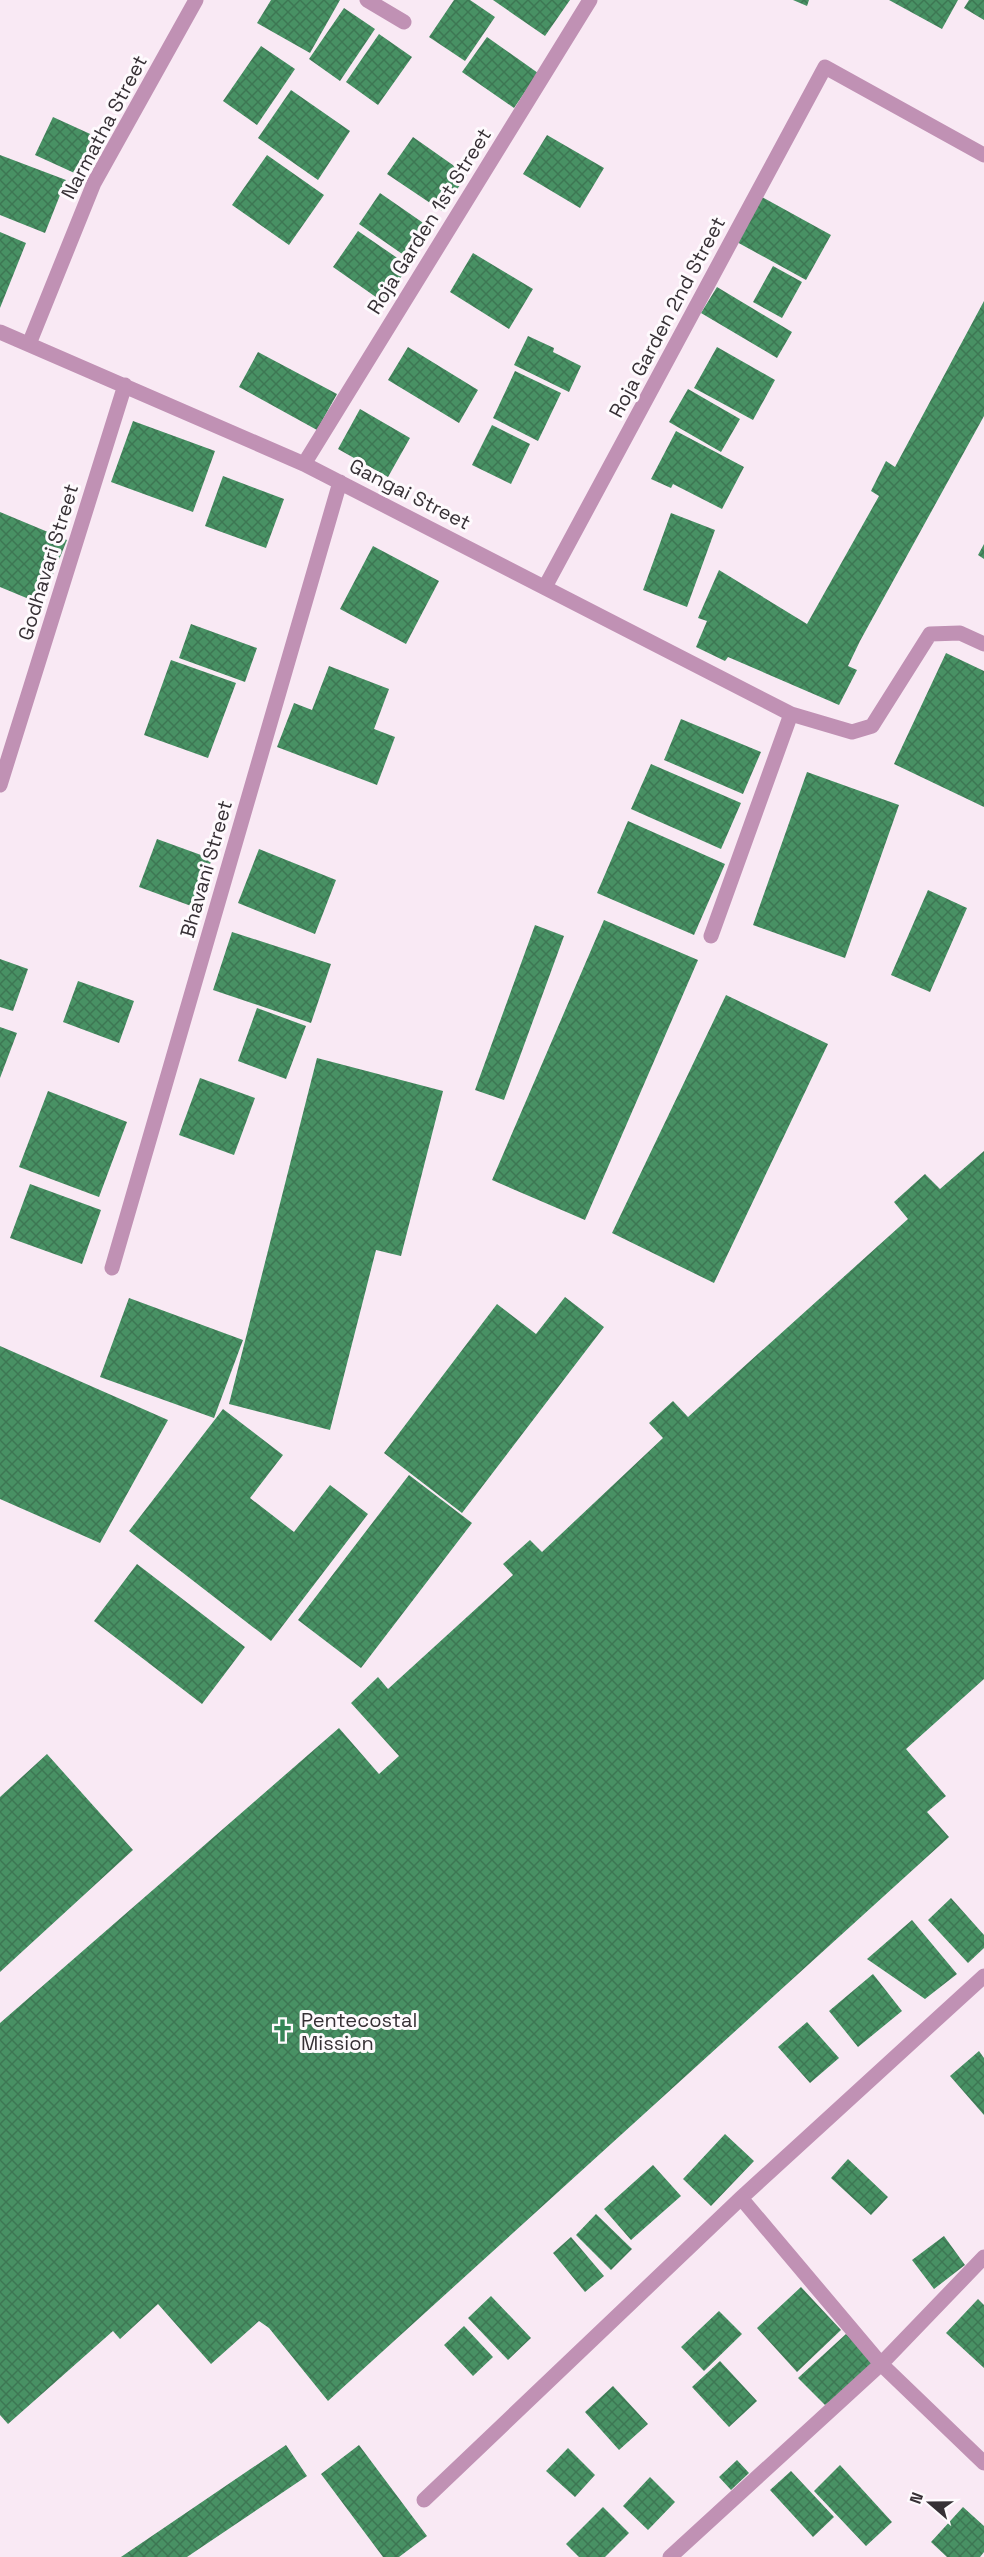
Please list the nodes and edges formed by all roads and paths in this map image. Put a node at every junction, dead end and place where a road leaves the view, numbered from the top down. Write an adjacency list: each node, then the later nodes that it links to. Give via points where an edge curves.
1 (196, 0): 7 (street, Narmatha Street, via 94,183)
2 (367, 0): 4 (street)
3 (590, 0): 9 (street, Roja Garden 1st Street)
4 (404, 22)
5 (984, 155): 11 (street, Roja Garden 2nd Street, via 825,67)
6 (0, 332): 7 (street, Gangai Street)
7 (29, 344): 8 (street, Gangai Street)
8 (125, 385): 9 (street, Gangai Street); 14 (street, Godhavari Street)
9 (304, 464): 10 (street, Gangai Street)
10 (340, 482): 11 (street, Gangai Street); 16 (street, Bhavani Street)
11 (545, 587): 13 (street, Gangai Street)
12 (984, 644): 13 (street, Gangai Street, via 960,633 930,634 872,726 852,732)
13 (791, 714): 15 (street)
14 (0, 785)
15 (711, 936)
16 (112, 1268)
17 (984, 1976): 18 (street)
18 (741, 2198): 20 (street); 22 (street)
19 (984, 2257): 20 (street)
20 (881, 2364): 21 (street); 23 (street)
21 (984, 2463)
22 (424, 2500)
23 (670, 2557)

